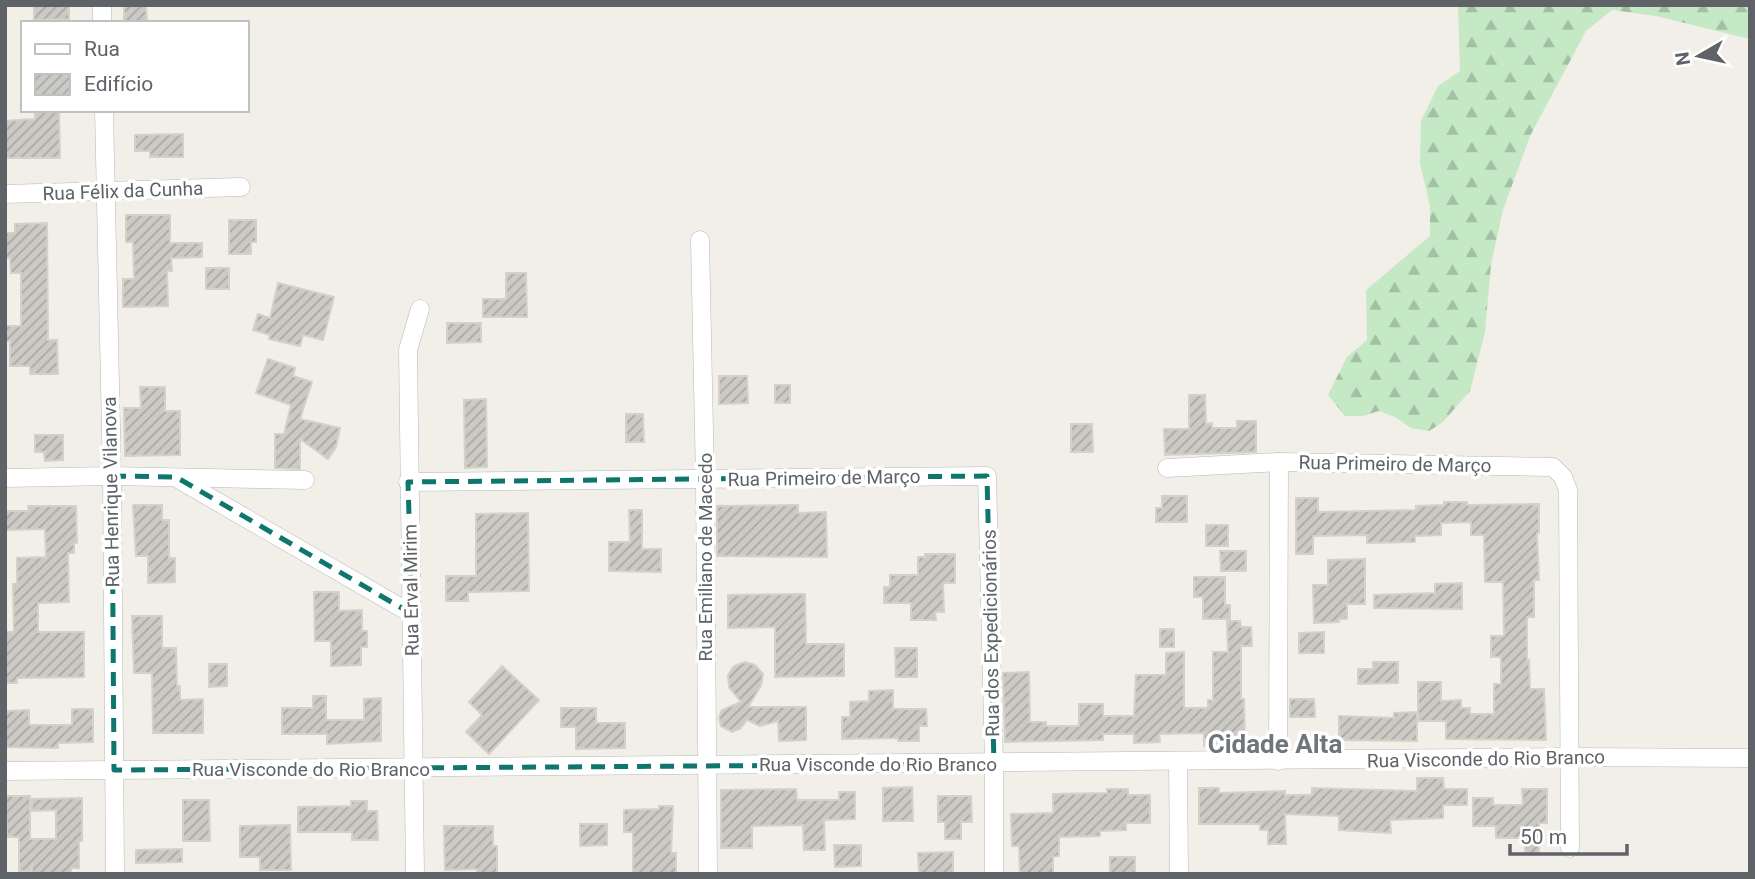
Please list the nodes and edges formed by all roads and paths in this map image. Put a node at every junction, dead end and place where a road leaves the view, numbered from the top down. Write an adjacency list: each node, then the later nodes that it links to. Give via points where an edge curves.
1 (104, 112): 3 (street, Rua Henrique Vilanova)
2 (241, 187): 3 (street, Rua Félix da Cunha)
3 (105, 192): 4 (street, Rua Félix da Cunha); 9 (street, Rua Henrique Vilanova)
4 (5, 194)
5 (700, 240): 13 (street, Rua Emiliano de Macedo)
6 (420, 309): 15 (street, Rua Erval Mirim, via 408,350)
7 (1279, 462): 8 (street, Rua Primeiro de Março); 17 (street, Rua Primeiro de Março, via 1553,467 1563,477 1568,490); 19 (street)
8 (1167, 468)
9 (111, 476): 11 (street); 12 (street); 24 (street, Rua Henrique Vilanova)
10 (987, 476): 13 (street, Rua Primeiro de Março); 21 (street, Rua dos Expedicionários)
11 (176, 477): 14 (street); 16 (street)
12 (5, 478)
13 (705, 480): 15 (street, Rua Primeiro de Março); 22 (street, Rua Emiliano de Macedo)
14 (305, 481)
15 (408, 482): 16 (street, Rua Erval Mirim)
16 (412, 614): 23 (street, Rua Erval Mirim)
17 (1569, 757): 18 (street, Rua Visconde do Rio Branco); 19 (street, Rua Visconde do Rio Branco); 26 (street)
18 (1750, 758)
19 (1278, 761): 20 (street, Rua Visconde do Rio Branco)
20 (1178, 762): 21 (street, Rua Visconde do Rio Branco); 31 (street)
21 (994, 764): 22 (street, Rua Visconde do Rio Branco); 30 (street, Rua dos Expedicionários)
22 (706, 765): 23 (street, Rua Visconde do Rio Branco); 29 (street, Rua Emiliano de Macedo)
23 (414, 768): 24 (street, Rua Visconde do Rio Branco); 28 (street, Rua Erval Mirim)
24 (114, 770): 25 (street, Rua Visconde do Rio Branco); 27 (street, Rua Henrique Vilanova)
25 (5, 771)
26 (1570, 848)
27 (115, 874)
28 (415, 874)
29 (708, 874)
30 (993, 874)
31 (1179, 874)

